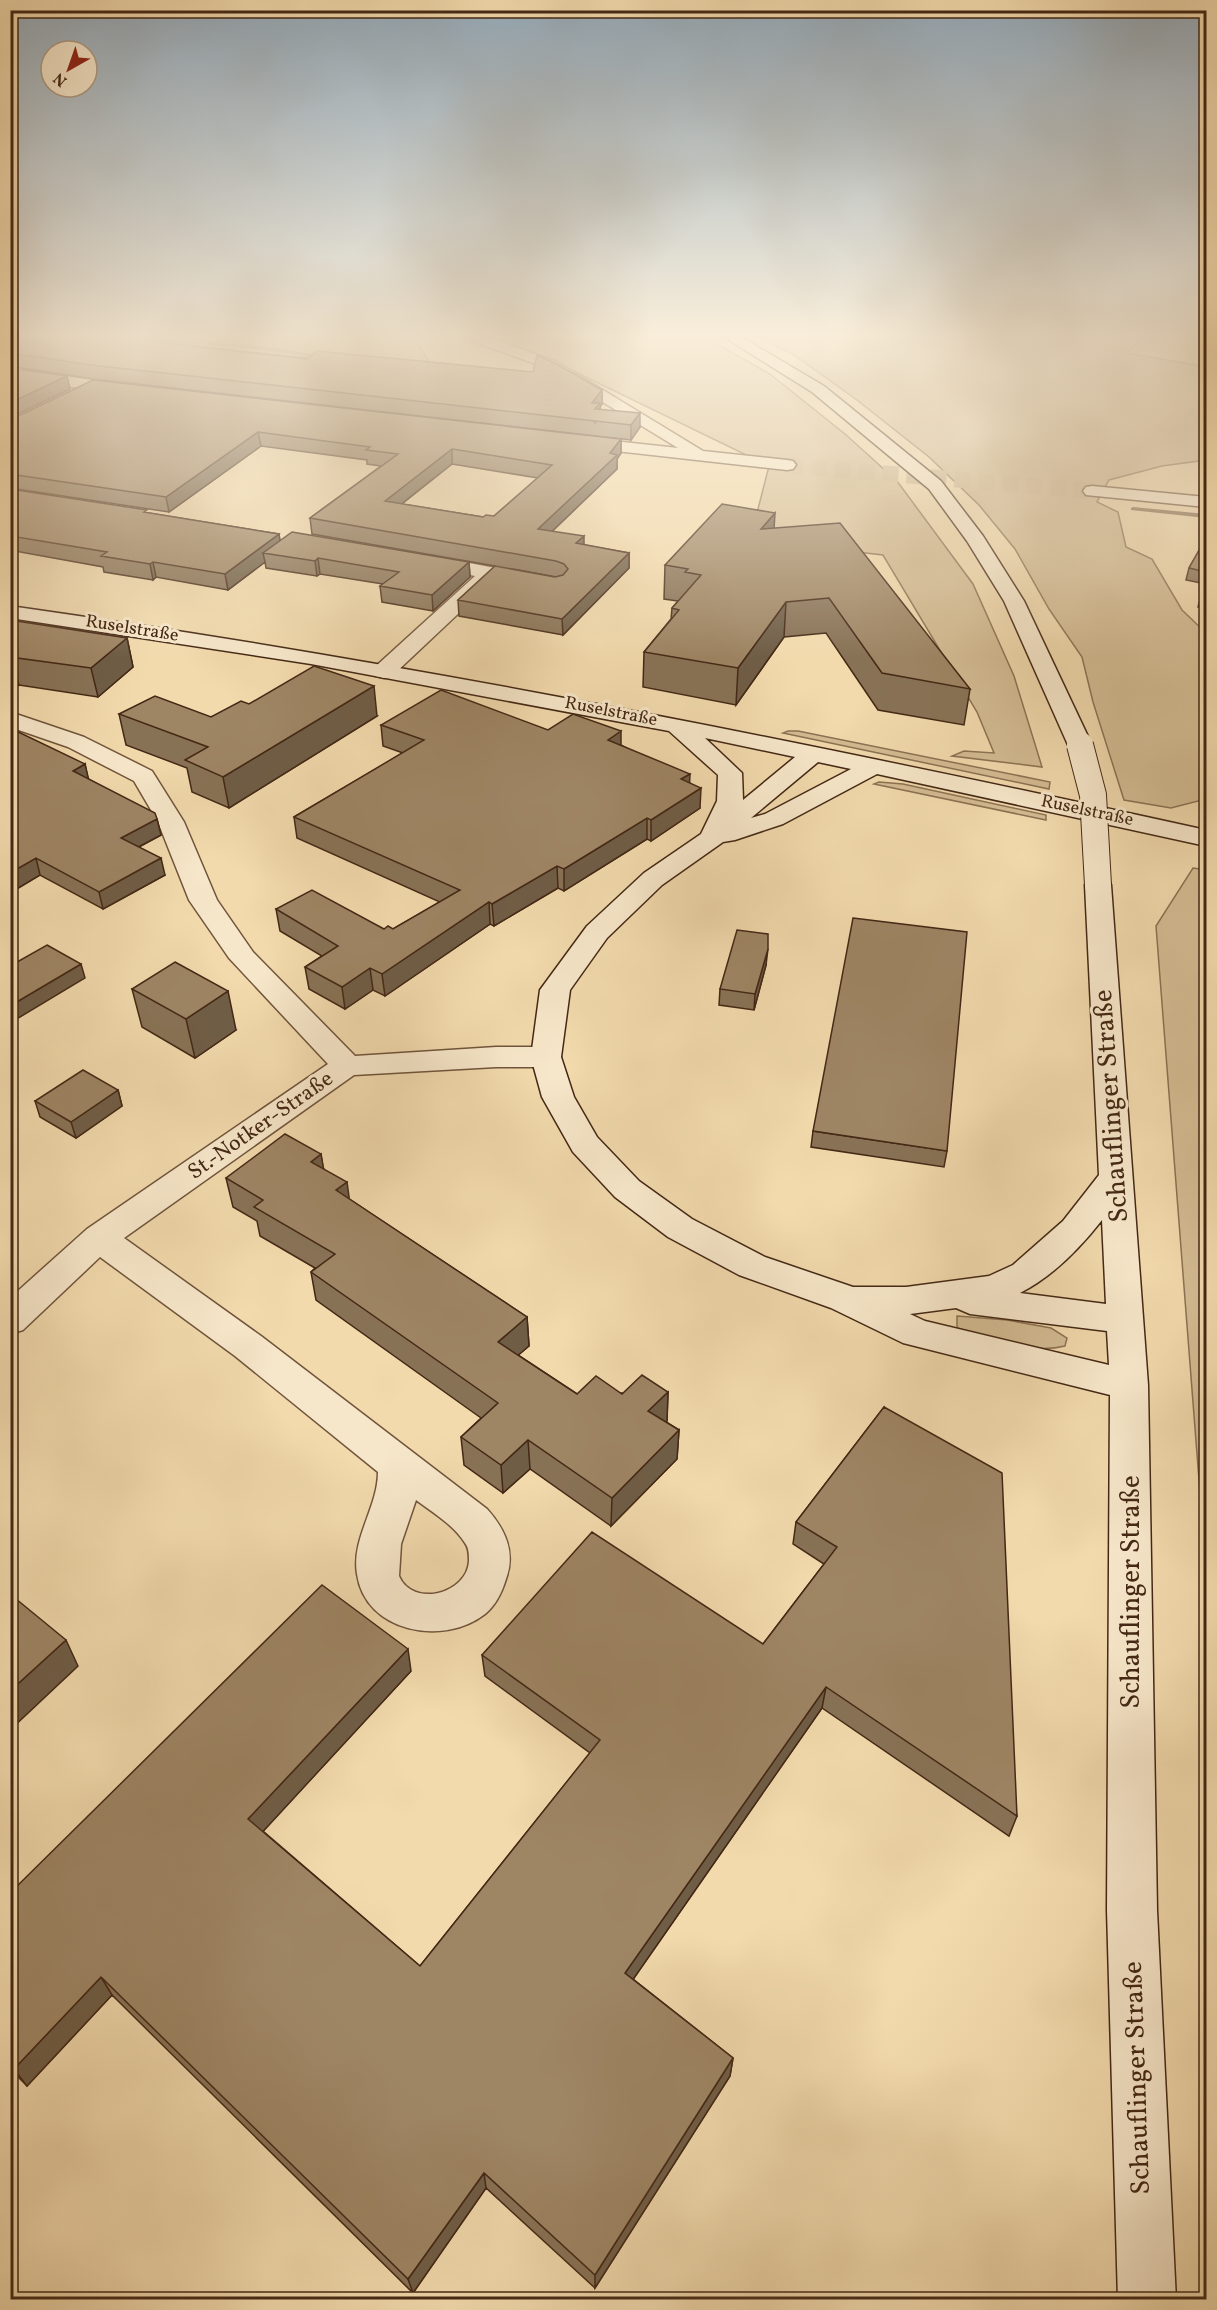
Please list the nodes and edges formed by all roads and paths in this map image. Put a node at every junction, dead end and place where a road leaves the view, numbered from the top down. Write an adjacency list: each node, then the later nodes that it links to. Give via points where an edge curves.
1 (579, 443): 4 (main road)
2 (681, 443): 4 (main road)
3 (884, 443): 21 (main road, Schauflinger Straße, bridge, via 935,484 976,540 1014,601 1080,745 1093,795)
4 (704, 457): 5 (main road)
5 (787, 465)
6 (1092, 491): 7 (main road)
7 (1206, 502)
8 (408, 557): 9 (main road)
9 (490, 573): 10 (main road); 12 (main road)
10 (555, 585)
11 (10, 612): 12 (main road, Ruselstraße)
12 (384, 671): 14 (main road, Ruselstraße)
13 (10, 719): 20 (main road, via 76,742 143,776 171,822 203,900 243,958)
14 (676, 724): 15 (main road, Ruselstraße); 18 (main road, via 730,773 730,801)
15 (814, 753): 16 (main road, Ruselstraße); 18 (main road)
16 (876, 765): 17 (main road, Ruselstraße); 18 (main road, via 774,819)
17 (1206, 838)
18 (707, 842): 19 (main road, via 653,879 597,932 555,990)
19 (546, 1057): 20 (main road, St.-Notker-Straße); 24 (main road, via 558,1096 585,1144 627,1189 680,1228 752,1266)
20 (347, 1066): 22 (main road, St.-Notker-Straße)
21 (1115, 1178): 23 (main road, via 1076,1230 1026,1274 994,1289); 26 (main road, Schauflinger Straße)
22 (99, 1238): 25 (main road, St.-Notker-Straße); 28 (main road, via 248,1346)
23 (945, 1296): 24 (main road, via 906,1301); 26 (main road)
24 (844, 1298): 27 (main road, via 916,1333 944,1342)
25 (10, 1320)
26 (1126, 1320): 27 (main road, Schauflinger Straße)
27 (1129, 1385): 29 (main road, Schauflinger Straße, via 1132,1910)
28 (398, 1465)
29 (1147, 2300)

